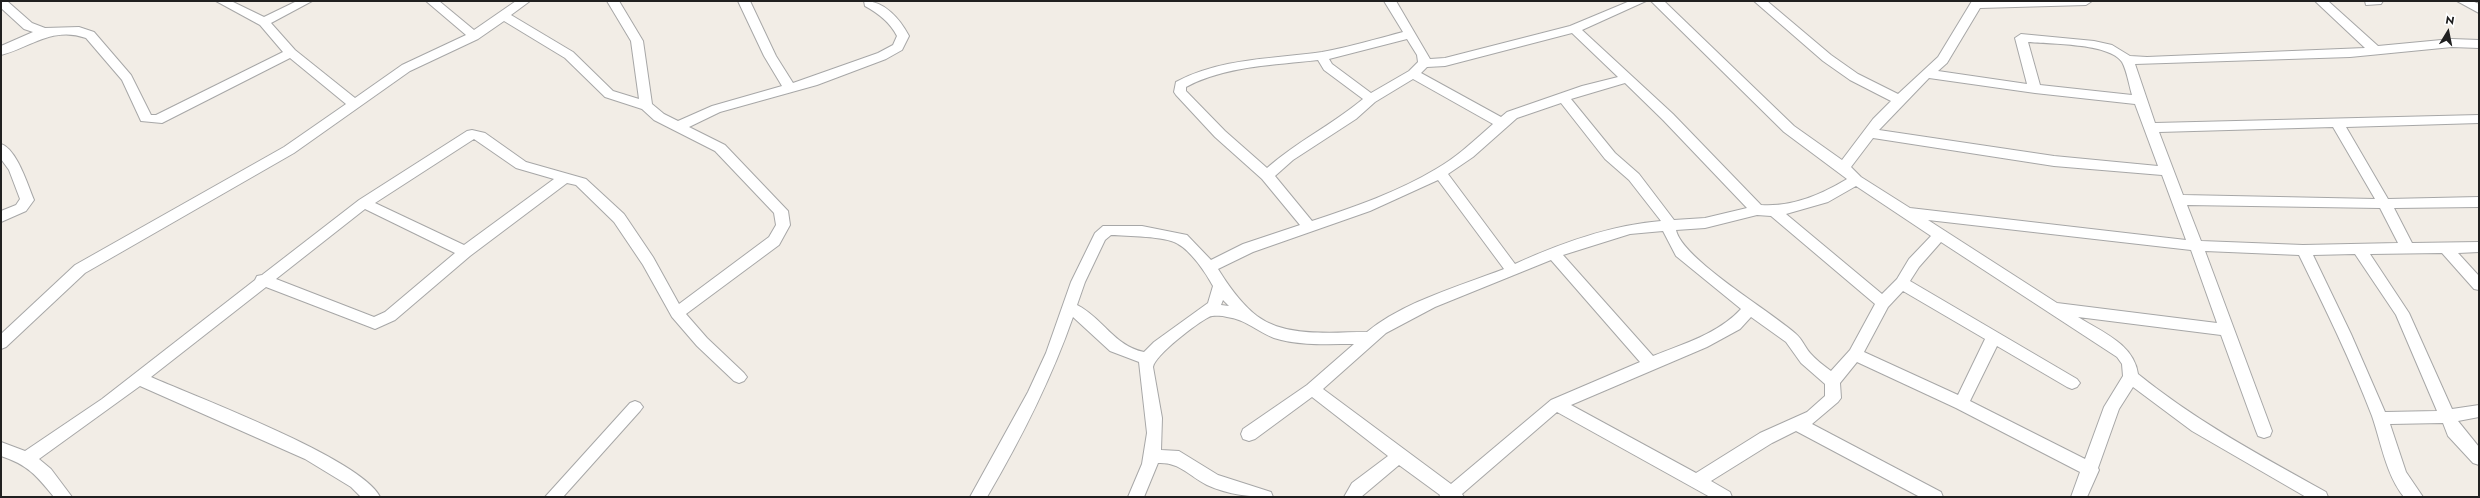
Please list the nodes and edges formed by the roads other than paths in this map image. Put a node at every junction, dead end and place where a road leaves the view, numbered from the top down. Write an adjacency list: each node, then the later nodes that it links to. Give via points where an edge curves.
1 (222, 1): 19 (street)
2 (306, 1): 19 (street)
3 (432, 1): 23 (street)
4 (524, 1): 18 (street)
5 (613, 1): 41 (street, via 637,41)
6 (744, 1): 34 (street, via 770,60)
7 (1390, 1): 22 (street)
8 (1640, 1): 20 (street)
9 (1657, 1): 49 (street, via 1788,128 1816,150)
10 (1760, 1): 38 (street, via 1827,58 1854,77)
11 (2086, 1): 15 (street, via 2026,4)
12 (2321, 1): 25 (street)
13 (2463, 1): 17 (street)
14 (1, 2): 21 (street, via 28,26)
15 (1978, 2): 32 (street, via 1943,60)
16 (869, 3): 34 (street, via 886,13 900,30 903,36 898,47 882,56 813,82)
17 (2479, 9)
18 (504, 16): 23 (street); 41 (street, via 569,55 609,94)
19 (264, 22): 27 (street)
20 (1574, 29): 30 (street, via 1445,62); 33 (street)
21 (44, 32): 26 (street); 27 (street, via 79,31 90,35 127,78 146,118 150,120 157,120)
22 (1409, 35): 28 (street); 30 (street, via 1423,55)
23 (474, 36): 40 (street, via 406,68)
24 (2479, 44): 25 (street, via 2452,43)
25 (2376, 50): 29 (street, via 2179,61)
26 (1, 51)
27 (290, 53): 40 (street)
28 (1321, 56): 37 (street, via 1328,67); 52 (street, via 1291,57 1196,76 1180,85 1180,92 1220,134)
29 (2127, 60): 35 (street, via 2123,54 2096,45 2021,38); 39 (street)
30 (1424, 63): 31 (street)
31 (1412, 74): 37 (street); 44 (street)
32 (1929, 74): 35 (street); 38 (street)
33 (1626, 79): 36 (street); 59 (street, via 1668,117)
34 (789, 87): 45 (street, via 716,109)
35 (2035, 89): 39 (street)
36 (1563, 97): 44 (street, via 1512,115); 63 (street, via 1610,156 1634,177)
37 (1371, 99): 52 (street, via 1351,116 1288,157)
38 (1899, 100): 47 (street, via 1878,122)
39 (2140, 100): 46 (street)
40 (355, 104): 90 (street, via 289,150 80,269)
41 (646, 106): 45 (street, via 659,117)
42 (2479, 119): 43 (street)
43 (2337, 123): 46 (street); 58 (street)
44 (1503, 124): 51 (street, via 1468,154)
45 (680, 126): 85 (street, via 720,148 781,211 783,225 774,241)
46 (2152, 128): 50 (street)
47 (1872, 133): 49 (street); 50 (street, via 2054,162)
48 (1, 149): 62 (street, via 15,169 27,200 21,208)
49 (1845, 166): 54 (street)
50 (2167, 171): 55 (street)
51 (1440, 173): 64 (street, via 1365,208); 75 (street)
52 (1267, 176): 64 (street)
53 (564, 178): 56 (street, via 521,164 480,136 472,134); 72 (street); 85 (street, via 581,182 619,218 648,261)
54 (1856, 180): 60 (street, via 1823,199); 61 (street)
55 (2179, 200): 58 (street); 66 (street)
56 (364, 202): 72 (street); 76 (street)
57 (2479, 202): 58 (street)
58 (2384, 203): 70 (street)
59 (1757, 210): 60 (street); 63 (street, via 1705,223)
60 (1774, 211): 80 (street)
61 (1908, 213): 65 (street); 66 (street)
62 (1, 217)
63 (1669, 224): 73 (street, via 1630,229); 82 (street, via 1670,234 1681,252)
64 (1309, 226): 74 (street, via 1248,248)
65 (1940, 235): 77 (street, via 1914,263); 83 (street)
66 (2197, 246): 71 (street); 87 (street)
67 (2445, 247): 68 (street); 70 (street); 78 (street)
68 (2479, 247)
69 (2358, 248): 70 (street); 71 (street); 104 (street, via 2402,313)
70 (2408, 248)
71 (2303, 250): 105 (street)
72 (466, 252): 76 (street, via 390,316 374,323)
73 (1553, 253): 75 (street); 93 (street)
74 (1210, 267): 79 (street); 81 (street, via 1182,239 1142,231 1108,230 1100,237)
75 (1513, 271): 88 (street, via 1430,303)
76 (262, 280): 96 (street)
77 (1902, 283): 80 (street); 89 (street)
78 (2479, 285)
79 (1220, 287): 84 (street, via 1214,306); 86 (street)
80 (1883, 303): 91 (street)
81 (1068, 307): 92 (street, via 1087,317 1115,347 1128,354); 120 (street, via 1035,393)
82 (1750, 309): 93 (street, via 1735,325); 97 (street, via 1791,338 1806,359)
83 (2056, 309): 87 (street); 95 (street, via 2122,353 2129,363)
84 (1208, 311): 86 (street); 92 (street, via 1180,329)
85 (677, 313): 94 (street, via 702,342)
86 (1247, 315): 88 (street, via 1265,328 1278,333 1314,338)
87 (2227, 330): 107 (street)
88 (1369, 338): 99 (street)
89 (1993, 338): 98 (street); 101 (street)
90 (1, 343)
91 (1855, 354): 97 (street); 101 (street)
92 (1147, 358): 111 (street, via 1145,367 1157,421)
93 (1650, 362): 100 (street, via 1632,373)
94 (739, 377)
95 (2131, 377): 114 (street, via 2112,407 2095,449); 127 (street, via 2178,412)
96 (138, 378): 112 (street, via 107,403); 118 (street, via 311,454 357,482)
97 (1832, 381): 106 (street, via 1833,398 1812,417)
98 (2072, 383)
99 (1312, 389): 108 (street); 110 (street)
100 (1556, 404): 115 (street, via 1678,473); 116 (street)
101 (1961, 404): 114 (street)
102 (635, 407): 119 (street)
103 (2479, 411): 104 (street)
104 (2446, 417): 105 (street); 113 (street, via 2463,444)
105 (2380, 418): 128 (street, via 2400,476)
106 (1799, 424): 115 (street, via 1772,435); 125 (street)
107 (2264, 431)
108 (1249, 434)
109 (1, 449): 112 (street)
110 (1399, 456): 116 (street); 123 (street, via 1358,488)
111 (1151, 457): 121 (street, via 1146,478); 122 (street, via 1173,456 1213,480)
112 (27, 458): 117 (street, via 45,474)
113 (2479, 458)
114 (2091, 470): 126 (street)
115 (1697, 481): 124 (street)
116 (1451, 496)
117 (64, 497)
118 (372, 497)
119 (553, 497)
120 (978, 497)
121 (1136, 497)
122 (1264, 497)
123 (1352, 497)
124 (1724, 497)
125 (1935, 497)
126 (2080, 497)
127 (2320, 497)
128 (2415, 497)

